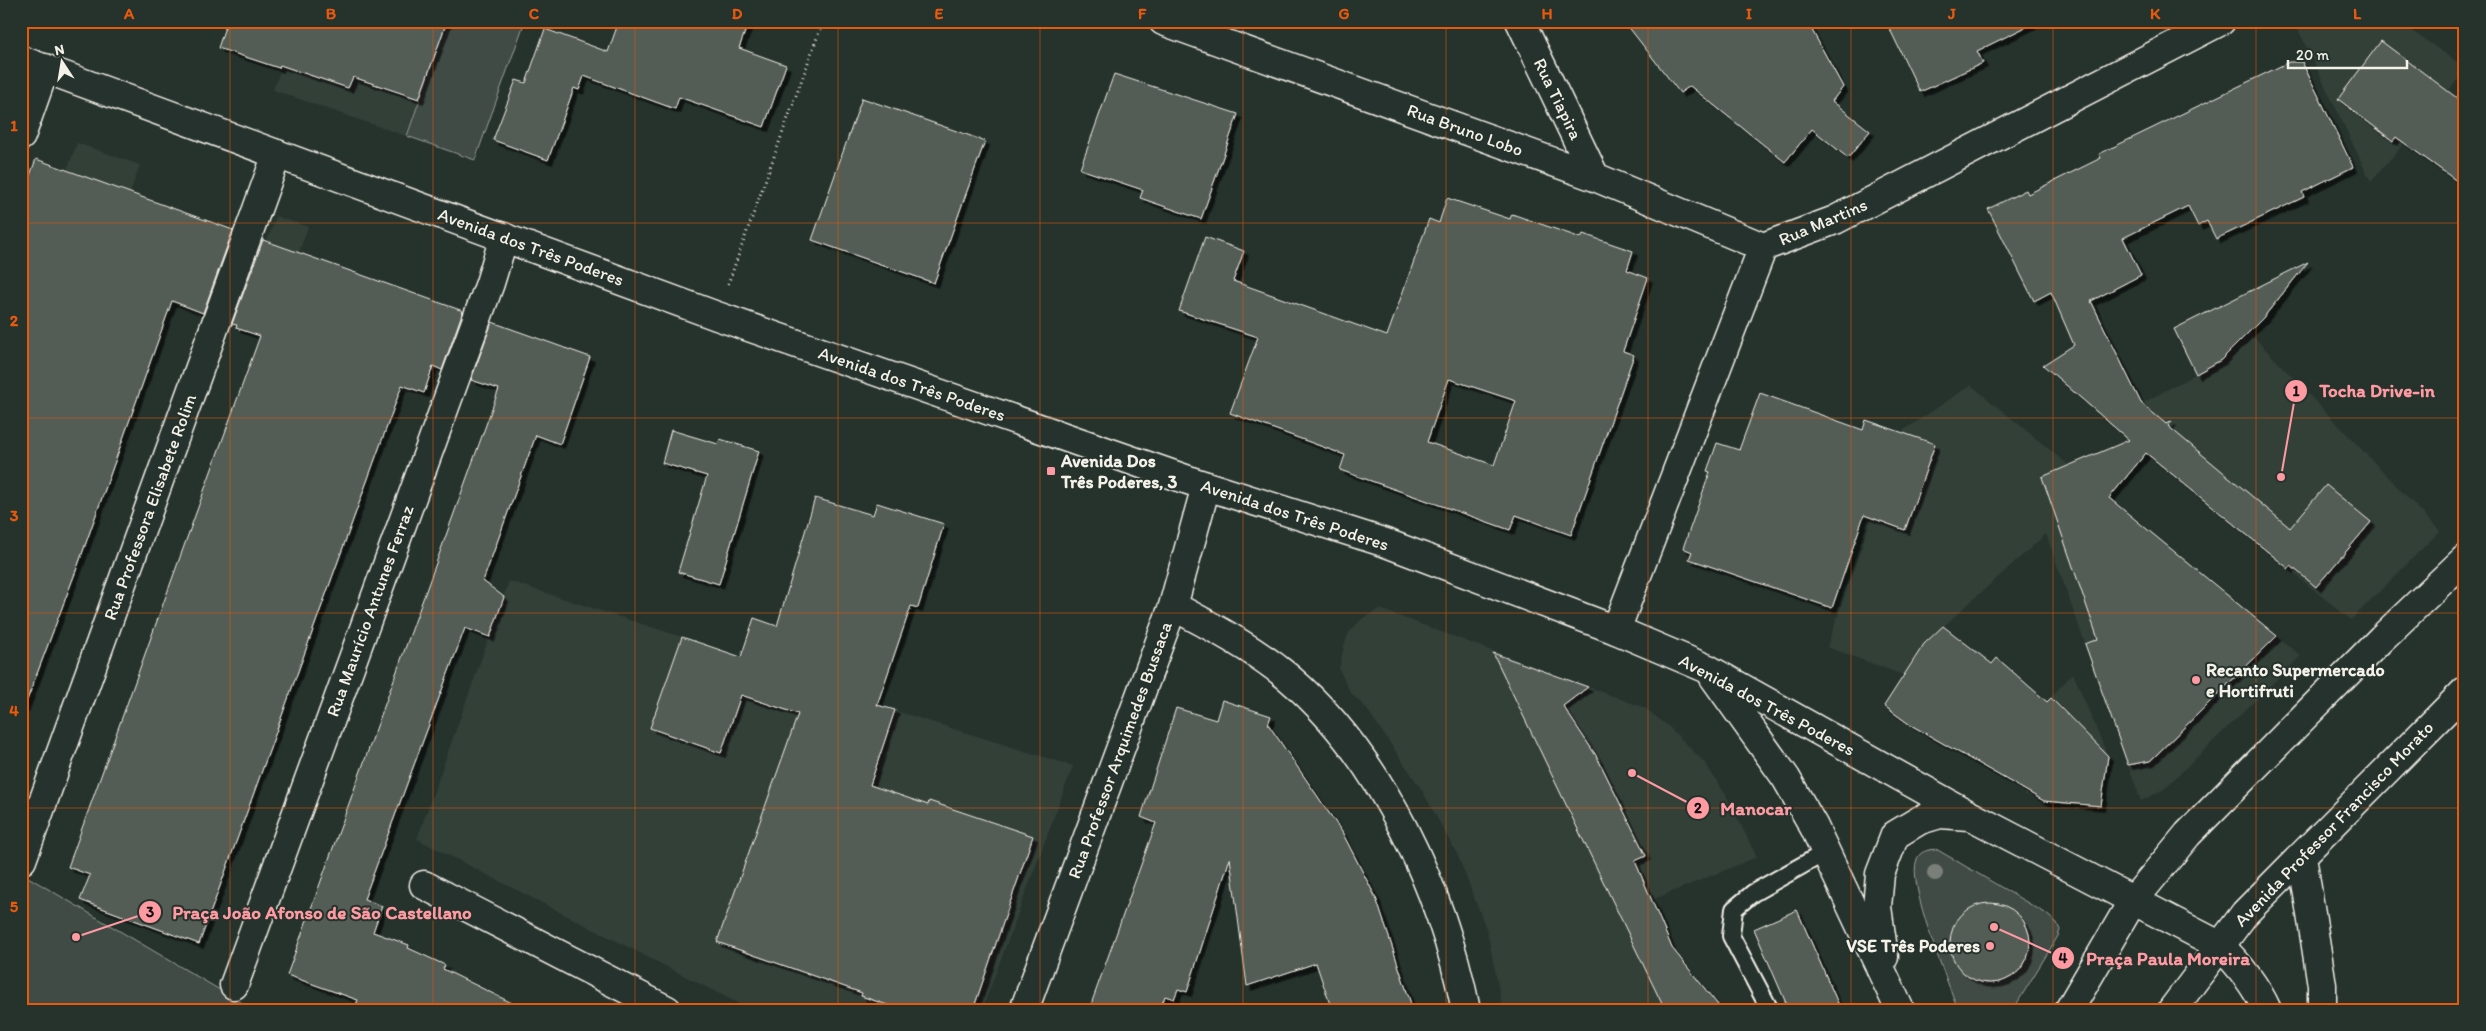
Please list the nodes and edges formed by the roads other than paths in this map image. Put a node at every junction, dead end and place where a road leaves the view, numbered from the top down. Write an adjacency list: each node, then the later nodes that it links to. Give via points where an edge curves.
1 (1163, 21): 4 (main road, Rua Bruno Lobo)
2 (1520, 21): 8 (main road, Rua Tiapira)
3 (2221, 21): 10 (main road, Rua Martins, via 1835,220)
4 (1190, 26): 8 (main road, Rua Bruno Lobo)
5 (33, 64): 6 (main road); 7 (main road, Avenida dos Três Poderes)
6 (21, 136)
7 (277, 154): 9 (main road, Avenida dos Três Poderes); 20 (main road, Rua Professora Elisabete Rolim)
8 (1595, 177): 10 (main road, Rua Bruno Lobo)
9 (504, 237): 11 (main road, Avenida dos Três Poderes, via 717,316); 25 (main road, Rua Maurício Antunes Ferraz)
10 (1763, 247): 14 (main road, Rua Martins)
11 (1206, 486): 13 (main road, Rua Professor Arquimedes Bussaca); 14 (main road, Avenida dos Três Poderes, via 1386,543)
12 (2465, 559): 22 (main road, via 2188,834)
13 (1173, 606): 28 (main road, Rua Professor Arquimedes Bussaca); 29 (main road, via 1230,636 1289,678 1333,722 1381,788 1416,856 1441,915)
14 (1616, 630): 15 (main road, Avenida dos Três Poderes)
15 (1708, 669): 17 (main road, Avenida dos Três Poderes); 18 (main road, via 1786,778)
16 (2465, 691): 19 (main road, Avenida Professor Francisco Morato)
17 (1971, 816): 22 (main road, Avenida dos Três Poderes); 24 (main road, via 1940,814 1920,820 1895,835 1880,874 1877,907)
18 (1826, 852): 24 (main road); 30 (lane, via 1753,893 1734,909 1731,936)
19 (2302, 856): 23 (main road, Avenida Professor Francisco Morato, via 2245,912); 35 (main road, via 2322,985)
20 (22, 860)
21 (424, 885): 26 (main road)
22 (2132, 902): 23 (main road, Avenida dos Três Poderes); 32 (main road)
23 (2220, 945): 33 (main road, Avenida Professor Francisco Morato); 34 (main road, via 2256,986)
24 (1888, 983): 31 (main road)
25 (234, 985)
26 (632, 1001): 27 (main road)
27 (667, 1010)
28 (1024, 1010)
29 (1466, 1010)
30 (1770, 1010)
31 (1900, 1010)
32 (2069, 1010)
33 (2172, 1010)
34 (2268, 1010)
35 (2322, 1010)

